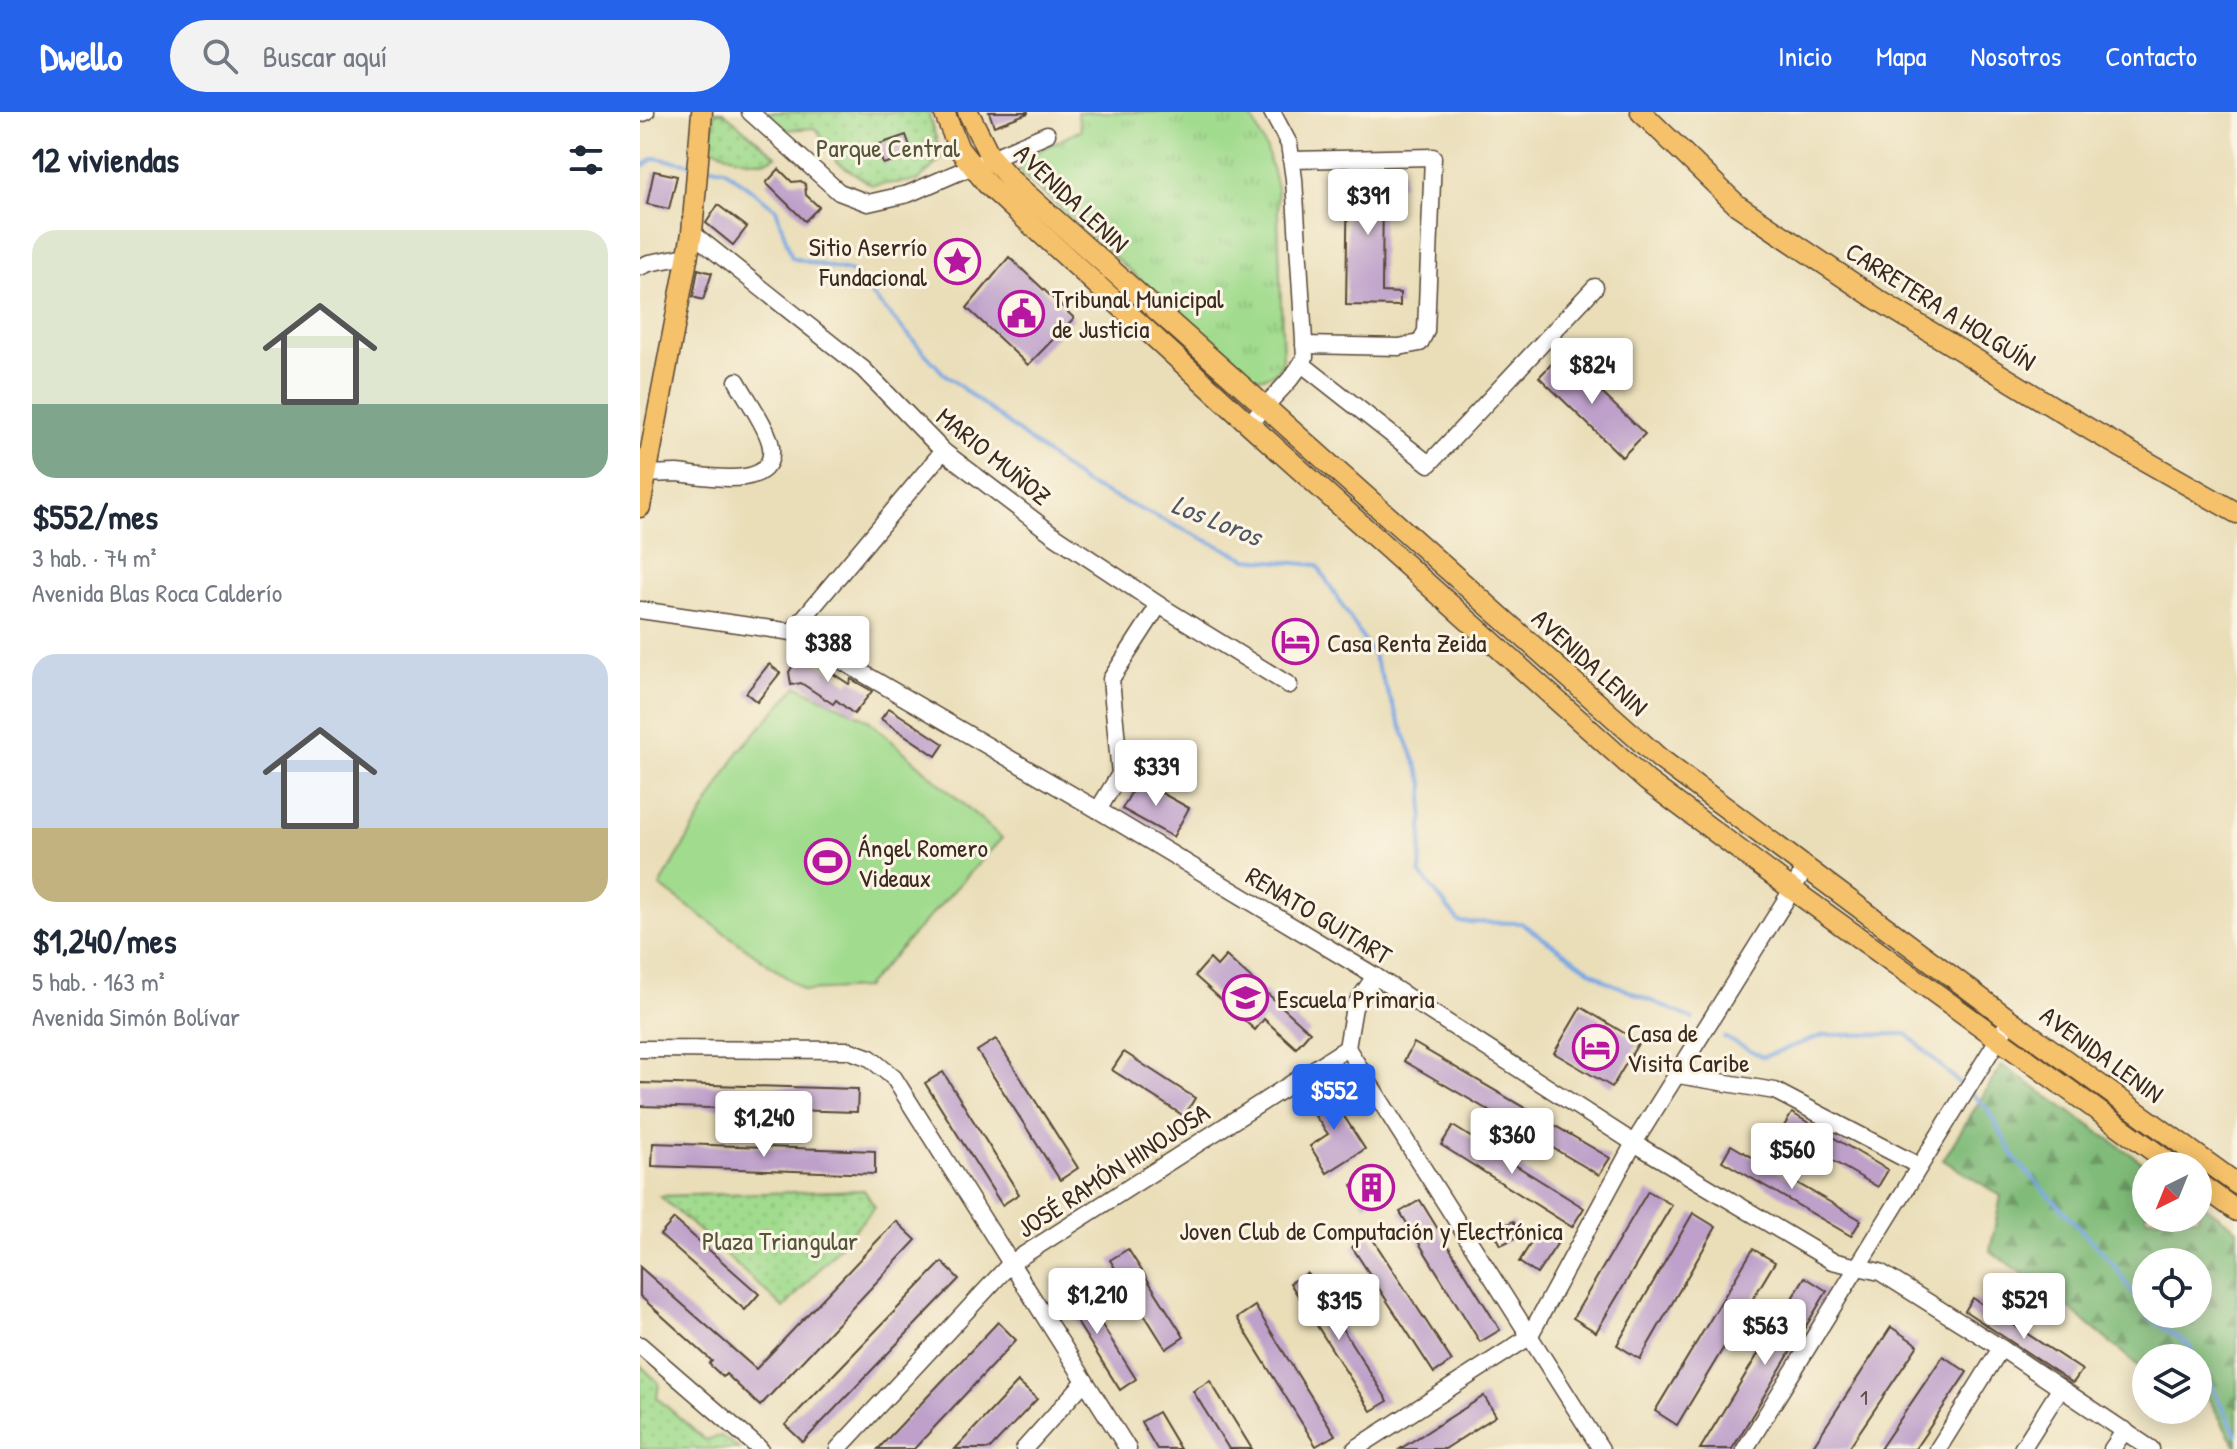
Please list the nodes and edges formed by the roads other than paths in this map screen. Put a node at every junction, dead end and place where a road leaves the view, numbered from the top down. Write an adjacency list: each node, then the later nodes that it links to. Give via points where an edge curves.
1 (646, 112): 7 (street)
2 (750, 112): 12 (street, via 839,192 868,203 908,194)
3 (944, 112): 12 (main road, AVENIDA LENIN)
4 (968, 112): 10 (main road, AVENIDA LENIN)
5 (1272, 112): 11 (street, via 1289,144)
6 (1641, 112): 25 (main road, CARRETERA A HOLGUÍN, via 1737,205 1862,289)
7 (640, 114)
8 (700, 119): 13 (main road)
9 (1047, 134): 10 (street)
10 (991, 158): 12 (street); 20 (main road, AVENIDA LENIN)
11 (1291, 160): 17 (street); 17 (street, via 1433,157 1426,331 1420,343)
12 (970, 166): 21 (main road, AVENIDA LENIN)
13 (692, 233): 14 (main road); 22 (street, MARIO MUÑOZ, via 863,369)
14 (687, 256): 15 (street); 23 (main road)
15 (640, 267)
16 (1595, 287): 18 (street, via 1429,464)
17 (1304, 345): 18 (street)
18 (1302, 364): 20 (street)
19 (737, 381): 23 (street, via 771,446 762,470 728,479)
20 (1262, 407): 21 (street); 31 (main road, AVENIDA LENIN, via 1659,758)
21 (1249, 424): 32 (main road, AVENIDA LENIN, via 1647,781)
22 (943, 451): 26 (street, MARIO MUÑOZ, via 1051,533); 28 (street)
23 (644, 473): 24 (main road)
24 (640, 507)
25 (2237, 513)
26 (1159, 605): 29 (street, MARIO MUÑOZ); 30 (street, via 1111,679 1120,774)
27 (640, 610): 28 (street, RENATO GUITART)
28 (792, 632): 30 (street, RENATO GUITART)
29 (1289, 685)
30 (1098, 810): 33 (street, RENATO GUITART)
31 (1805, 869): 32 (street); 34 (main road, AVENIDA LENIN)
32 (1793, 890): 35 (main road, AVENIDA LENIN); 38 (street)
33 (1375, 976): 36 (street, via 1354,1007); 39 (street, RENATO GUITART)
34 (2010, 1020): 35 (street); 42 (main road, AVENIDA LENIN)
35 (1998, 1040): 40 (main road, AVENIDA LENIN); 41 (street)
36 (1347, 1048): 45 (street, JOSÉ RAMÓN HINOJOSA); 47 (street)
37 (640, 1049): 45 (street, via 848,1050 870,1058 894,1078)
38 (1678, 1075): 39 (street); 41 (street, via 1775,1091)
39 (1634, 1143): 46 (street, RENATO GUITART, via 1832,1261); 47 (street)
40 (2154, 1152)
41 (1919, 1166): 46 (street)
42 (2237, 1184)
43 (2212, 1193): 44 (main road)
44 (2237, 1211)
45 (1011, 1263): 50 (street); 54 (street, JOSÉ RAMÓN HINOJOSA)
46 (1857, 1267): 49 (street, RENATO GUITART, via 1880,1272); 59 (street)
47 (1529, 1337): 57 (street); 58 (street)
48 (640, 1345): 53 (street)
49 (2001, 1348): 51 (street, RENATO GUITART); 60 (street)
50 (1085, 1381): 55 (street); 56 (street)
51 (2060, 1389): 52 (street, RENATO GUITART); 61 (street)
52 (2125, 1430): 62 (street); 63 (street, RENATO GUITART)
53 (760, 1449)
54 (838, 1449)
55 (1024, 1449)
56 (1128, 1449)
57 (1355, 1449)
58 (1601, 1449)
59 (1745, 1449)
60 (1938, 1449)
61 (2022, 1449)
62 (2112, 1449)
63 (2151, 1449)

